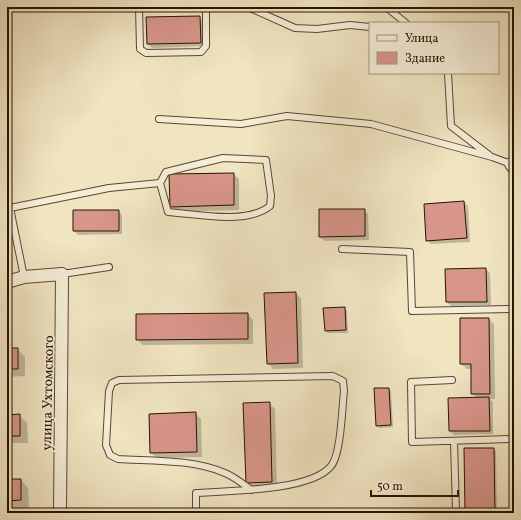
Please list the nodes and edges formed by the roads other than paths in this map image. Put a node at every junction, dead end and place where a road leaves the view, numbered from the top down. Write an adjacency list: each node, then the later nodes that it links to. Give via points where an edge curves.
1 (139, 7): 2 (lane, via 140,49 146,53 201,52 206,46)
2 (206, 7)
3 (248, 7): 6 (lane, via 295,28 317,29 350,25)
4 (386, 7): 5 (lane)
5 (405, 22)
6 (369, 27)
7 (448, 74): 9 (lane, via 451,126)
8 (159, 119): 9 (lane, via 241,124 286,116 371,124)
9 (492, 157): 10 (lane)
10 (513, 166)
11 (160, 183): 11 (lane, via 166,172 223,158 266,160 270,206 263,212 220,218 168,212); 15 (lane, via 109,188 10,208)
12 (342, 249): 17 (lane, via 410,252 412,311)
13 (109, 267): 14 (lane)
14 (62, 274): 15 (street); 22 (street, улица Ухтомского)
15 (24, 277): 16 (street)
16 (7, 282)
17 (514, 309)
18 (452, 380): 20 (lane, via 411,382 412,442)
19 (514, 439): 20 (lane)
20 (454, 441): 24 (lane, via 456,512)
21 (251, 490): 21 (lane, via 310,481 332,466 337,455 343,381 332,376 119,380 112,383 109,392 106,445 110,455 118,459 190,464 210,468 235,478); 23 (lane, via 196,493)
22 (60, 513)
23 (196, 513)
24 (414, 513)

